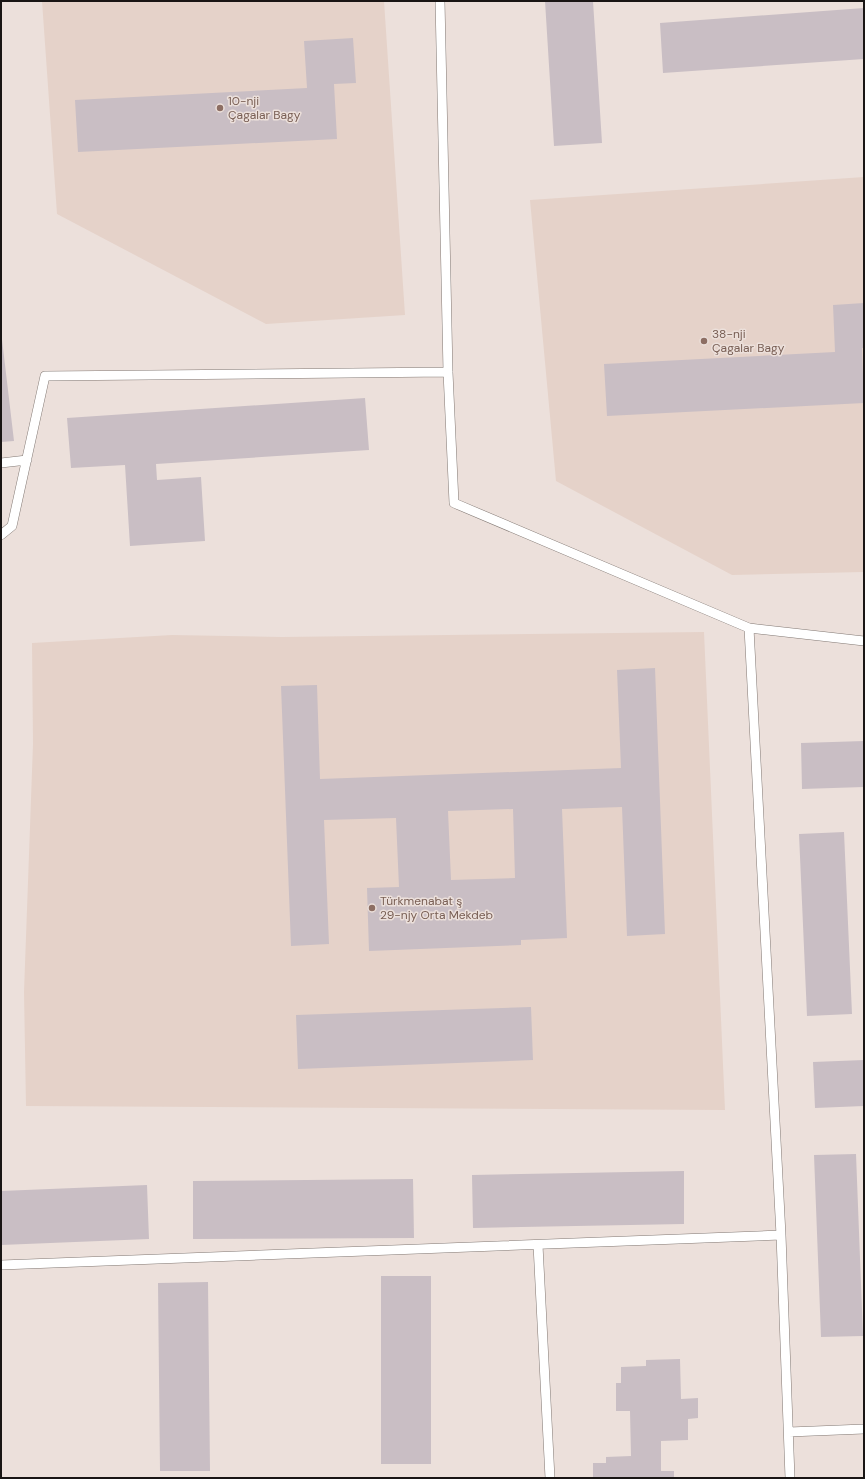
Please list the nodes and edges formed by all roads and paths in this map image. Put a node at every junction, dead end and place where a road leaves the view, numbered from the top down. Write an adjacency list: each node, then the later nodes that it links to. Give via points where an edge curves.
1 (440, 1): 2 (lane)
2 (448, 372): 3 (lane, via 44,376); 6 (lane, via 454,503)
3 (27, 460): 4 (lane); 5 (lane, via 12,526)
4 (1, 463)
5 (1, 535)
6 (750, 628): 7 (lane); 8 (lane)
7 (864, 641)
8 (781, 1235): 9 (lane); 12 (lane)
9 (538, 1244): 10 (lane); 13 (lane)
10 (1, 1265)
11 (864, 1429): 12 (lane)
12 (789, 1432): 14 (lane)
13 (550, 1478)
14 (790, 1478)

